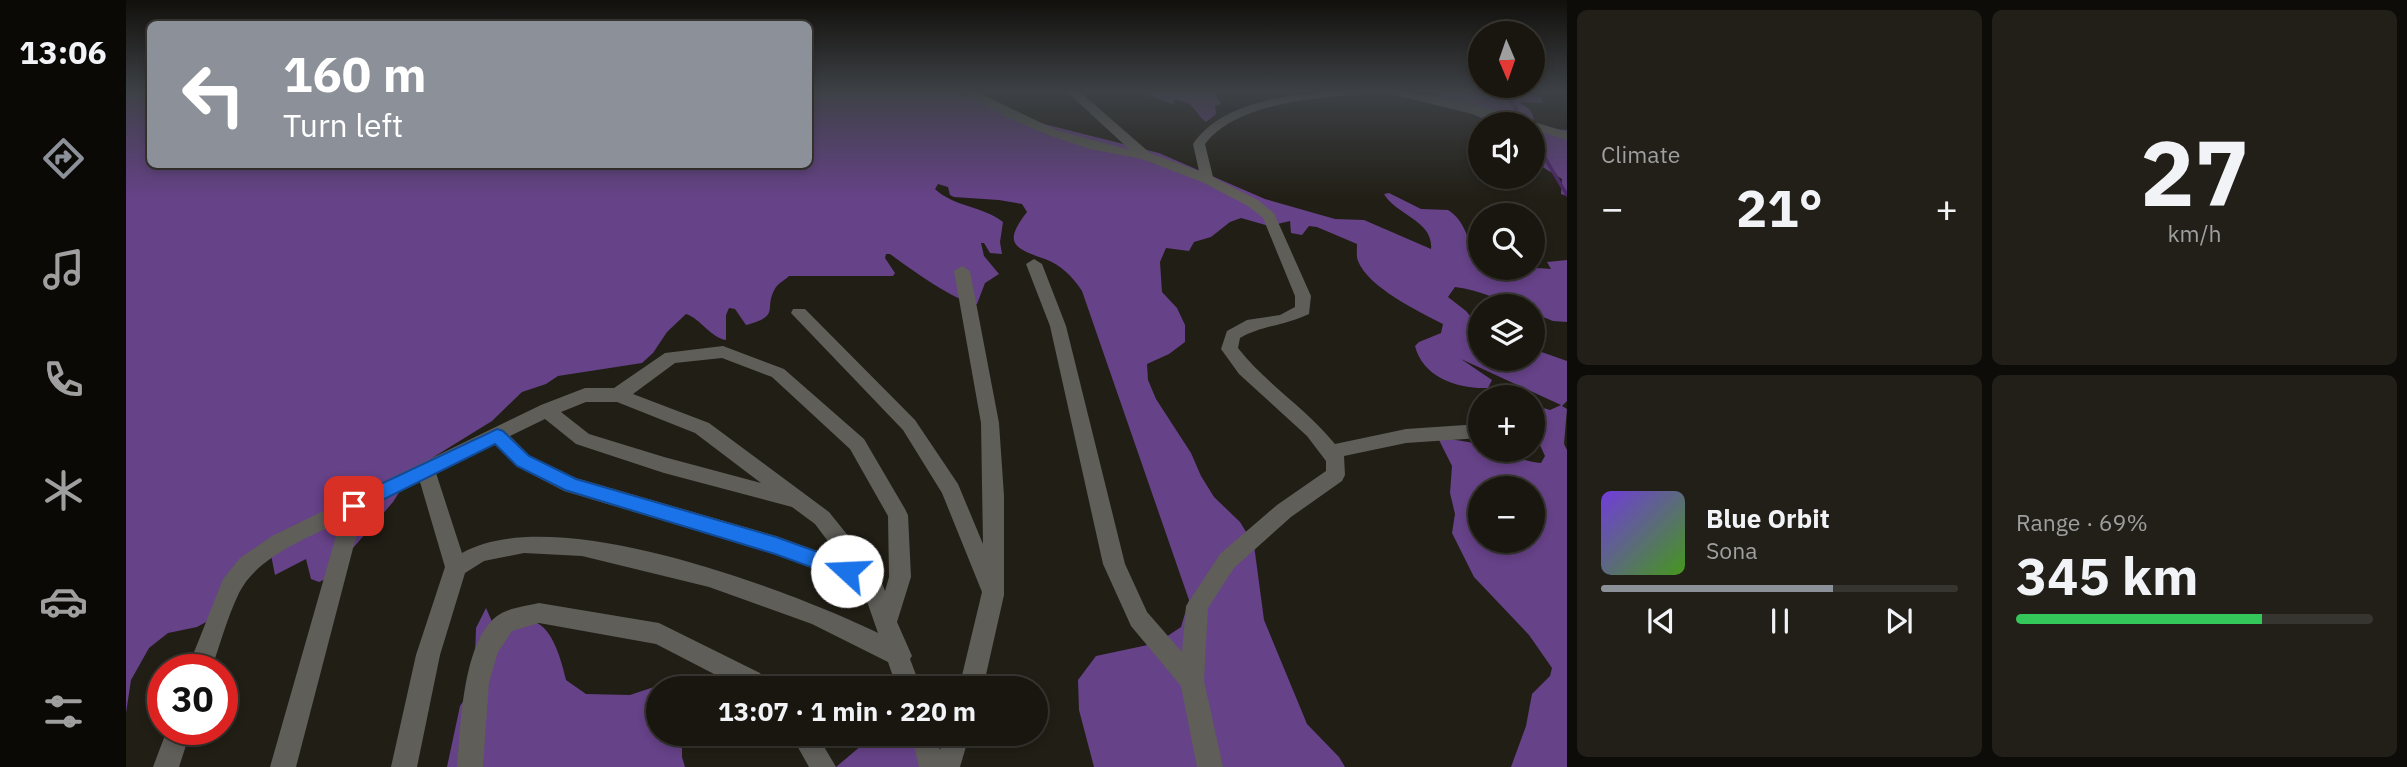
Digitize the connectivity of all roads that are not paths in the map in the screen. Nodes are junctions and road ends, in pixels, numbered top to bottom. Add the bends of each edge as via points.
1 (1034, 127) edge
2 (1112, 127) edge
3 (1217, 127) edge
4 (1545, 130) edge
5 (1567, 136) edge
6 (1145, 156) junction
7 (1207, 179) junction
8 (1034, 264) dead end
9 (962, 271) dead end
10 (799, 313) dead end
11 (618, 395) junction
12 (547, 410) junction
13 (1468, 432) edge
14 (497, 435) junction
15 (1329, 452) junction
16 (426, 471) junction
17 (799, 501) junction
18 (354, 506) junction
19 (456, 567) junction
20 (870, 580) junction
21 (993, 595) junction
22 (886, 621) junction
23 (205, 654) edge
24 (900, 656) junction
25 (742, 676) edge
26 (906, 676) edge
27 (974, 676) edge
28 (1192, 681) junction
29 (174, 745) edge
30 (810, 746) edge
31 (926, 746) edge
32 (954, 746) edge
33 (166, 767) edge
34 (283, 767) edge
35 (404, 767) edge
36 (470, 767) edge
37 (823, 767) edge
38 (932, 767) edge
39 (947, 767) edge
40 (1210, 767) edge

1 - 6 street via 1064,139
2 - 6 street
3 - 7 street via 1199,144
4 - 5 street
6 - 7 street
7 - 15 street via 1269,216 1303,296 1303,310 1283,320 1253,324 1233,335 1229,349 1245,370 1314,431
8 - 28 street via 1058,326 1114,564 1139,620
9 - 21 street via 990,423
10 - 21 street via 909,425 951,490
11 - 12 street via 585,396
11 - 17 street via 702,428
11 - 22 street via 671,357 723,352 778,373 857,444 898,515 900,577
12 - 14 street
12 - 17 street via 583,439
13 - 15 street via 1406,436
14 - 16 street
14 - 20 street via 523,461 571,485 776,545
15 - 28 street via 1336,460 1335,475 1284,511 1227,561 1197,606
16 - 18 street
16 - 19 street
17 - 20 street via 822,517
18 - 23 street via 279,542 248,565 232,586
18 - 34 street
19 - 24 street via 480,553 524,544 582,547 709,578 819,616
19 - 35 street via 428,655
20 - 22 street
21 - 27 street
22 - 24 street
24 - 26 street
25 - 36 street via 659,634 539,613 505,623 488,647 477,682
28 - 40 street
29 - 33 street
30 - 37 street
31 - 38 street
32 - 39 street

